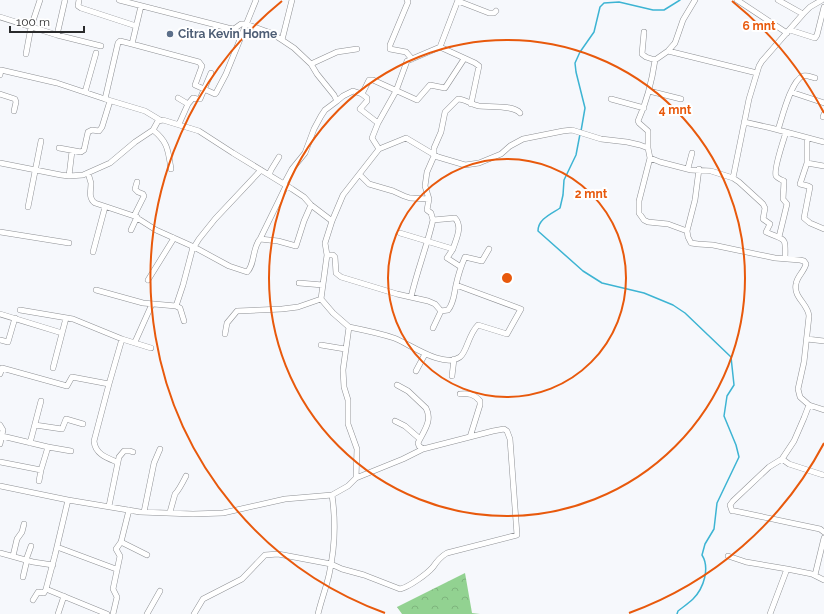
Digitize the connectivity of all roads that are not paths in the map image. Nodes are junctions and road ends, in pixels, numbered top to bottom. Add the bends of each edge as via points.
1 (40, 0) edge
2 (65, 0) edge
3 (79, 0) edge
4 (120, 0) edge
5 (256, 0) edge
6 (292, 0) edge
7 (407, 0) edge
8 (695, 0) edge
9 (737, 0) edge
10 (778, 0) edge
11 (822, 0) edge
12 (458, 1) edge
13 (141, 6) junction
14 (824, 7) edge
15 (496, 11) dead end
16 (803, 14) junction
17 (0, 17) edge
18 (246, 24) junction
19 (136, 26) junction
20 (31, 27) junction
21 (644, 32) dead end
22 (788, 32) junction
23 (57, 35) junction
24 (282, 40) junction
25 (132, 44) junction
26 (101, 46) dead end
27 (440, 47) junction
28 (357, 49) dead end
29 (668, 51) junction
30 (96, 53) dead end
31 (26, 54) dead end
32 (412, 59) junction
33 (464, 59) junction
34 (656, 60) junction
35 (311, 64) junction
36 (211, 73) dead end
37 (757, 73) junction
38 (0, 75) edge
39 (815, 78) dead end
40 (204, 89) junction
41 (396, 91) junction
42 (649, 91) junction
43 (85, 92) junction
44 (791, 92) junction
45 (0, 94) edge
46 (362, 94) junction
47 (178, 98) dead end
48 (611, 99) dead end
49 (681, 99) dead end
50 (108, 100) junction
51 (336, 101) junction
52 (824, 102) edge
53 (188, 104) junction
54 (471, 104) junction
55 (644, 108) junction
56 (14, 111) dead end
57 (520, 113) dead end
58 (160, 120) junction
59 (744, 122) junction
60 (378, 123) junction
61 (179, 124) junction
62 (153, 130) junction
63 (778, 130) junction
64 (786, 132) junction
65 (41, 141) dead end
66 (808, 141) dead end
67 (824, 142) edge
68 (59, 148) dead end
69 (648, 148) junction
70 (379, 149) junction
71 (72, 151) junction
72 (692, 153) dead end
73 (434, 156) junction
74 (279, 157) dead end
75 (650, 158) junction
76 (0, 163) edge
77 (807, 163) junction
78 (824, 166) edge
79 (688, 168) junction
80 (171, 169) dead end
81 (698, 169) junction
82 (34, 170) junction
83 (261, 170) junction
84 (88, 173) junction
85 (269, 175) junction
86 (360, 175) junction
87 (69, 176) junction
88 (732, 178) junction
89 (137, 182) dead end
90 (285, 185) junction
91 (429, 199) junction
92 (311, 205) junction
93 (28, 207) dead end
94 (105, 207) junction
95 (136, 217) junction
96 (433, 220) junction
97 (332, 221) junction
98 (824, 229) edge
99 (131, 230) dead end
100 (687, 231) junction
101 (0, 232) edge
102 (400, 233) dead end
103 (779, 237) junction
104 (174, 238) junction
105 (260, 239) junction
106 (428, 241) junction
107 (69, 243) dead end
108 (194, 247) junction
109 (452, 249) junction
110 (489, 249) dead end
111 (93, 252) dead end
112 (327, 255) junction
113 (785, 258) junction
114 (461, 267) junction
115 (148, 280) dead end
116 (299, 283) dead end
117 (456, 284) junction
118 (323, 285) junction
119 (96, 290) dead end
120 (411, 297) junction
121 (321, 299) junction
122 (152, 304) junction
123 (176, 306) junction
124 (20, 310) dead end
125 (441, 311) junction
126 (0, 314) edge
127 (14, 318) junction
128 (66, 318) junction
129 (184, 321) dead end
130 (348, 327) junction
131 (433, 328) dead end
132 (62, 333) junction
133 (225, 334) dead end
134 (807, 338) junction
135 (122, 339) junction
136 (0, 340) edge
137 (824, 341) edge
138 (135, 342) junction
139 (321, 345) dead end
140 (151, 348) dead end
141 (345, 349) junction
142 (425, 354) junction
143 (454, 360) junction
144 (1, 368) edge
145 (53, 368) dead end
146 (416, 371) dead end
147 (0, 374) edge
148 (452, 376) dead end
149 (109, 384) junction
150 (397, 386) dead end
151 (460, 394) dead end
152 (41, 401) dead end
153 (809, 405) junction
154 (824, 410) edge
155 (396, 421) dead end
156 (83, 424) dead end
157 (0, 425) edge
158 (35, 425) junction
159 (2, 436) junction
160 (470, 437) junction
161 (420, 439) junction
162 (30, 443) junction
163 (0, 444) edge
164 (48, 447) junction
165 (160, 449) dead end
166 (423, 449) junction
167 (71, 451) dead end
168 (133, 452) dead end
169 (782, 459) junction
170 (0, 462) edge
171 (117, 462) junction
172 (41, 470) junction
173 (823, 475) dead end
174 (186, 476) dead end
175 (356, 478) junction
176 (39, 481) dead end
177 (0, 486) edge
178 (332, 495) junction
179 (68, 500) junction
180 (109, 506) junction
181 (129, 510) junction
182 (144, 512) junction
183 (170, 512) junction
184 (24, 524) dead end
185 (824, 532) edge
186 (824, 538) edge
187 (121, 542) junction
188 (823, 545) edge
189 (31, 546) dead end
190 (57, 547) junction
191 (0, 553) edge
192 (147, 555) dead end
193 (13, 556) junction
194 (728, 556) dead end
195 (26, 560) junction
196 (331, 564) junction
197 (53, 565) junction
198 (116, 568) junction
199 (787, 568) junction
200 (815, 576) junction
201 (23, 577) dead end
202 (824, 580) edge
203 (46, 589) junction
204 (160, 591) dead end
205 (64, 596) junction
206 (32, 600) dead end
207 (58, 614) edge
208 (107, 614) edge
209 (113, 614) edge
210 (147, 614) edge
211 (194, 614) edge
212 (318, 614) edge
213 (770, 614) edge

1 - 20 street
2 - 23 street
3 - 19 street via 78,6 81,8
4 - 13 street
5 - 18 street
6 - 24 street
7 - 32 street via 390,49 406,52
8 - 29 street via 683,20 675,43
9 - 22 street
10 - 16 street
11 - 16 street
12 - 15 street via 489,13
12 - 27 street
13 - 18 street via 228,28 234,29
13 - 19 street
14 - 22 street via 815,38
16 - 22 street
17 - 20 street
18 - 24 street
18 - 40 street via 216,93
19 - 25 street
20 - 23 street
20 - 31 street
21 - 34 street via 642,54
22 - 37 street via 762,61
23 - 26 street
24 - 35 street
25 - 40 street via 199,62 202,66 195,85
25 - 50 street via 120,41 118,43
27 - 32 street
27 - 33 street
28 - 35 street via 337,52
29 - 34 street
29 - 37 street
30 - 43 street
32 - 41 street via 407,61
33 - 41 street via 445,88 430,84 417,100
33 - 54 street via 479,66
34 - 42 street
35 - 51 street
36 - 40 street
37 - 59 street
38 - 43 street via 1,70 57,82
39 - 44 street via 802,76
40 - 53 street via 200,99 193,98
41 - 46 street via 370,80
41 - 60 street
42 - 49 street
42 - 55 street
43 - 50 street
44 - 52 street
44 - 63 street
45 - 56 street via 15,99
46 - 51 street via 351,92
46 - 60 street via 367,99 360,110
47 - 53 street
48 - 55 street
50 - 58 street via 145,111
50 - 71 street via 102,127 99,131 89,130 84,150
51 - 90 street via 324,110 305,153 292,169
53 - 61 street
54 - 57 street via 516,110
54 - 73 street via 458,99 445,112
55 - 69 street via 638,122 648,131
58 - 61 street
58 - 62 street
59 - 63 street
59 - 88 street
60 - 70 street via 372,138
61 - 83 street via 199,131
62 - 80 street via 163,139
62 - 84 street via 115,160
63 - 64 street
64 - 67 street
64 - 103 street via 776,174 784,182 782,199 787,204
65 - 82 street
66 - 77 street
68 - 71 street
69 - 73 street via 640,144 601,139 572,130 563,130 523,139 501,154 479,163 465,165
69 - 75 street
70 - 73 street via 406,138
70 - 86 street
71 - 87 street
72 - 79 street
73 - 91 street via 426,178
74 - 85 street
75 - 79 street
75 - 100 street via 639,201 639,213 648,222 668,224
76 - 82 street
77 - 78 street
77 - 98 street via 800,184 810,187 804,218
79 - 81 street
81 - 88 street
81 - 100 street via 695,200
82 - 87 street
82 - 93 street
83 - 85 street
83 - 108 street via 215,219
84 - 87 street
84 - 94 street via 92,201
85 - 90 street
86 - 91 street via 370,184 404,196
86 - 97 street via 343,195
88 - 103 street via 762,202 765,208 763,219 770,224 766,232
89 - 95 street via 136,189 144,196
90 - 92 street via 304,197
90 - 105 street
91 - 96 street via 427,210
92 - 97 street
92 - 105 street via 296,246
94 - 95 street
94 - 111 street
95 - 99 street
95 - 104 street
96 - 106 street
96 - 109 street via 456,219 459,228
97 - 112 street via 325,243
100 - 113 street via 691,243 713,244 733,250
101 - 107 street
102 - 106 street
103 - 113 street via 786,242
104 - 108 street
104 - 115 street
105 - 108 street via 248,272 230,266
106 - 109 street
106 - 120 street
108 - 123 street
109 - 114 street via 447,258
110 - 114 street via 482,261 465,258
112 - 118 street
112 - 120 street via 335,257 337,274
113 - 134 street via 804,261 806,264 800,274 796,291 809,310
114 - 117 street
116 - 118 street
117 - 125 street via 451,307
117 - 143 street via 521,309 507,334 476,326 462,356
118 - 121 street
119 - 122 street
120 - 125 street via 431,302
121 - 130 street
121 - 133 street via 298,307 237,312 227,323
122 - 123 street
122 - 138 street
123 - 129 street via 180,308
124 - 128 street
125 - 131 street
126 - 127 street
127 - 132 street
127 - 136 street via 8,342
128 - 132 street
128 - 135 street
130 - 141 street
130 - 142 street via 381,334
132 - 145 street
134 - 137 street
134 - 153 street via 798,389 800,397
135 - 138 street
135 - 149 street
138 - 140 street
139 - 141 street
141 - 175 street via 344,387 348,400 348,424 357,449
142 - 143 street
142 - 146 street
143 - 148 street
144 - 147 street
144 - 149 street via 67,386 72,377
149 - 171 street via 94,447 104,456
150 - 161 street via 408,391 428,411 427,426
151 - 160 street via 468,393 480,401
152 - 158 street
153 - 154 street
153 - 169 street via 794,441
155 - 161 street
156 - 158 street via 66,419 62,429
157 - 159 street via 3,430
158 - 162 street
159 - 162 street
159 - 163 street
160 - 166 street
160 - 196 street via 504,429 507,431 510,439 517,535 446,553 425,574 402,588
161 - 166 street via 418,444
162 - 164 street
164 - 167 street
164 - 172 street
165 - 182 street via 154,463
166 - 175 street
168 - 171 street via 124,451
169 - 173 street
169 - 185 street via 769,467 733,501 731,509
170 - 172 street
171 - 180 street
172 - 176 street
174 - 183 street via 175,494
175 - 178 street
177 - 179 street
178 - 183 street via 285,499 223,513
178 - 196 street via 335,526
179 - 180 street
179 - 190 street
180 - 181 street
181 - 182 street
181 - 187 street
182 - 183 street
184 - 193 street
186 - 188 street
187 - 192 street
187 - 198 street via 116,549 120,556
188 - 200 street
189 - 195 street
190 - 197 street
190 - 198 street
191 - 193 street
193 - 195 street
194 - 199 street via 746,562
195 - 197 street
195 - 201 street
196 - 211 street via 278,554 265,555 242,578 203,599
196 - 212 street
197 - 203 street
198 - 209 street via 113,589 117,597
199 - 200 street
199 - 213 street
200 - 202 street
203 - 205 street
203 - 206 street via 44,593 38,592
204 - 210 street
205 - 207 street
205 - 208 street

